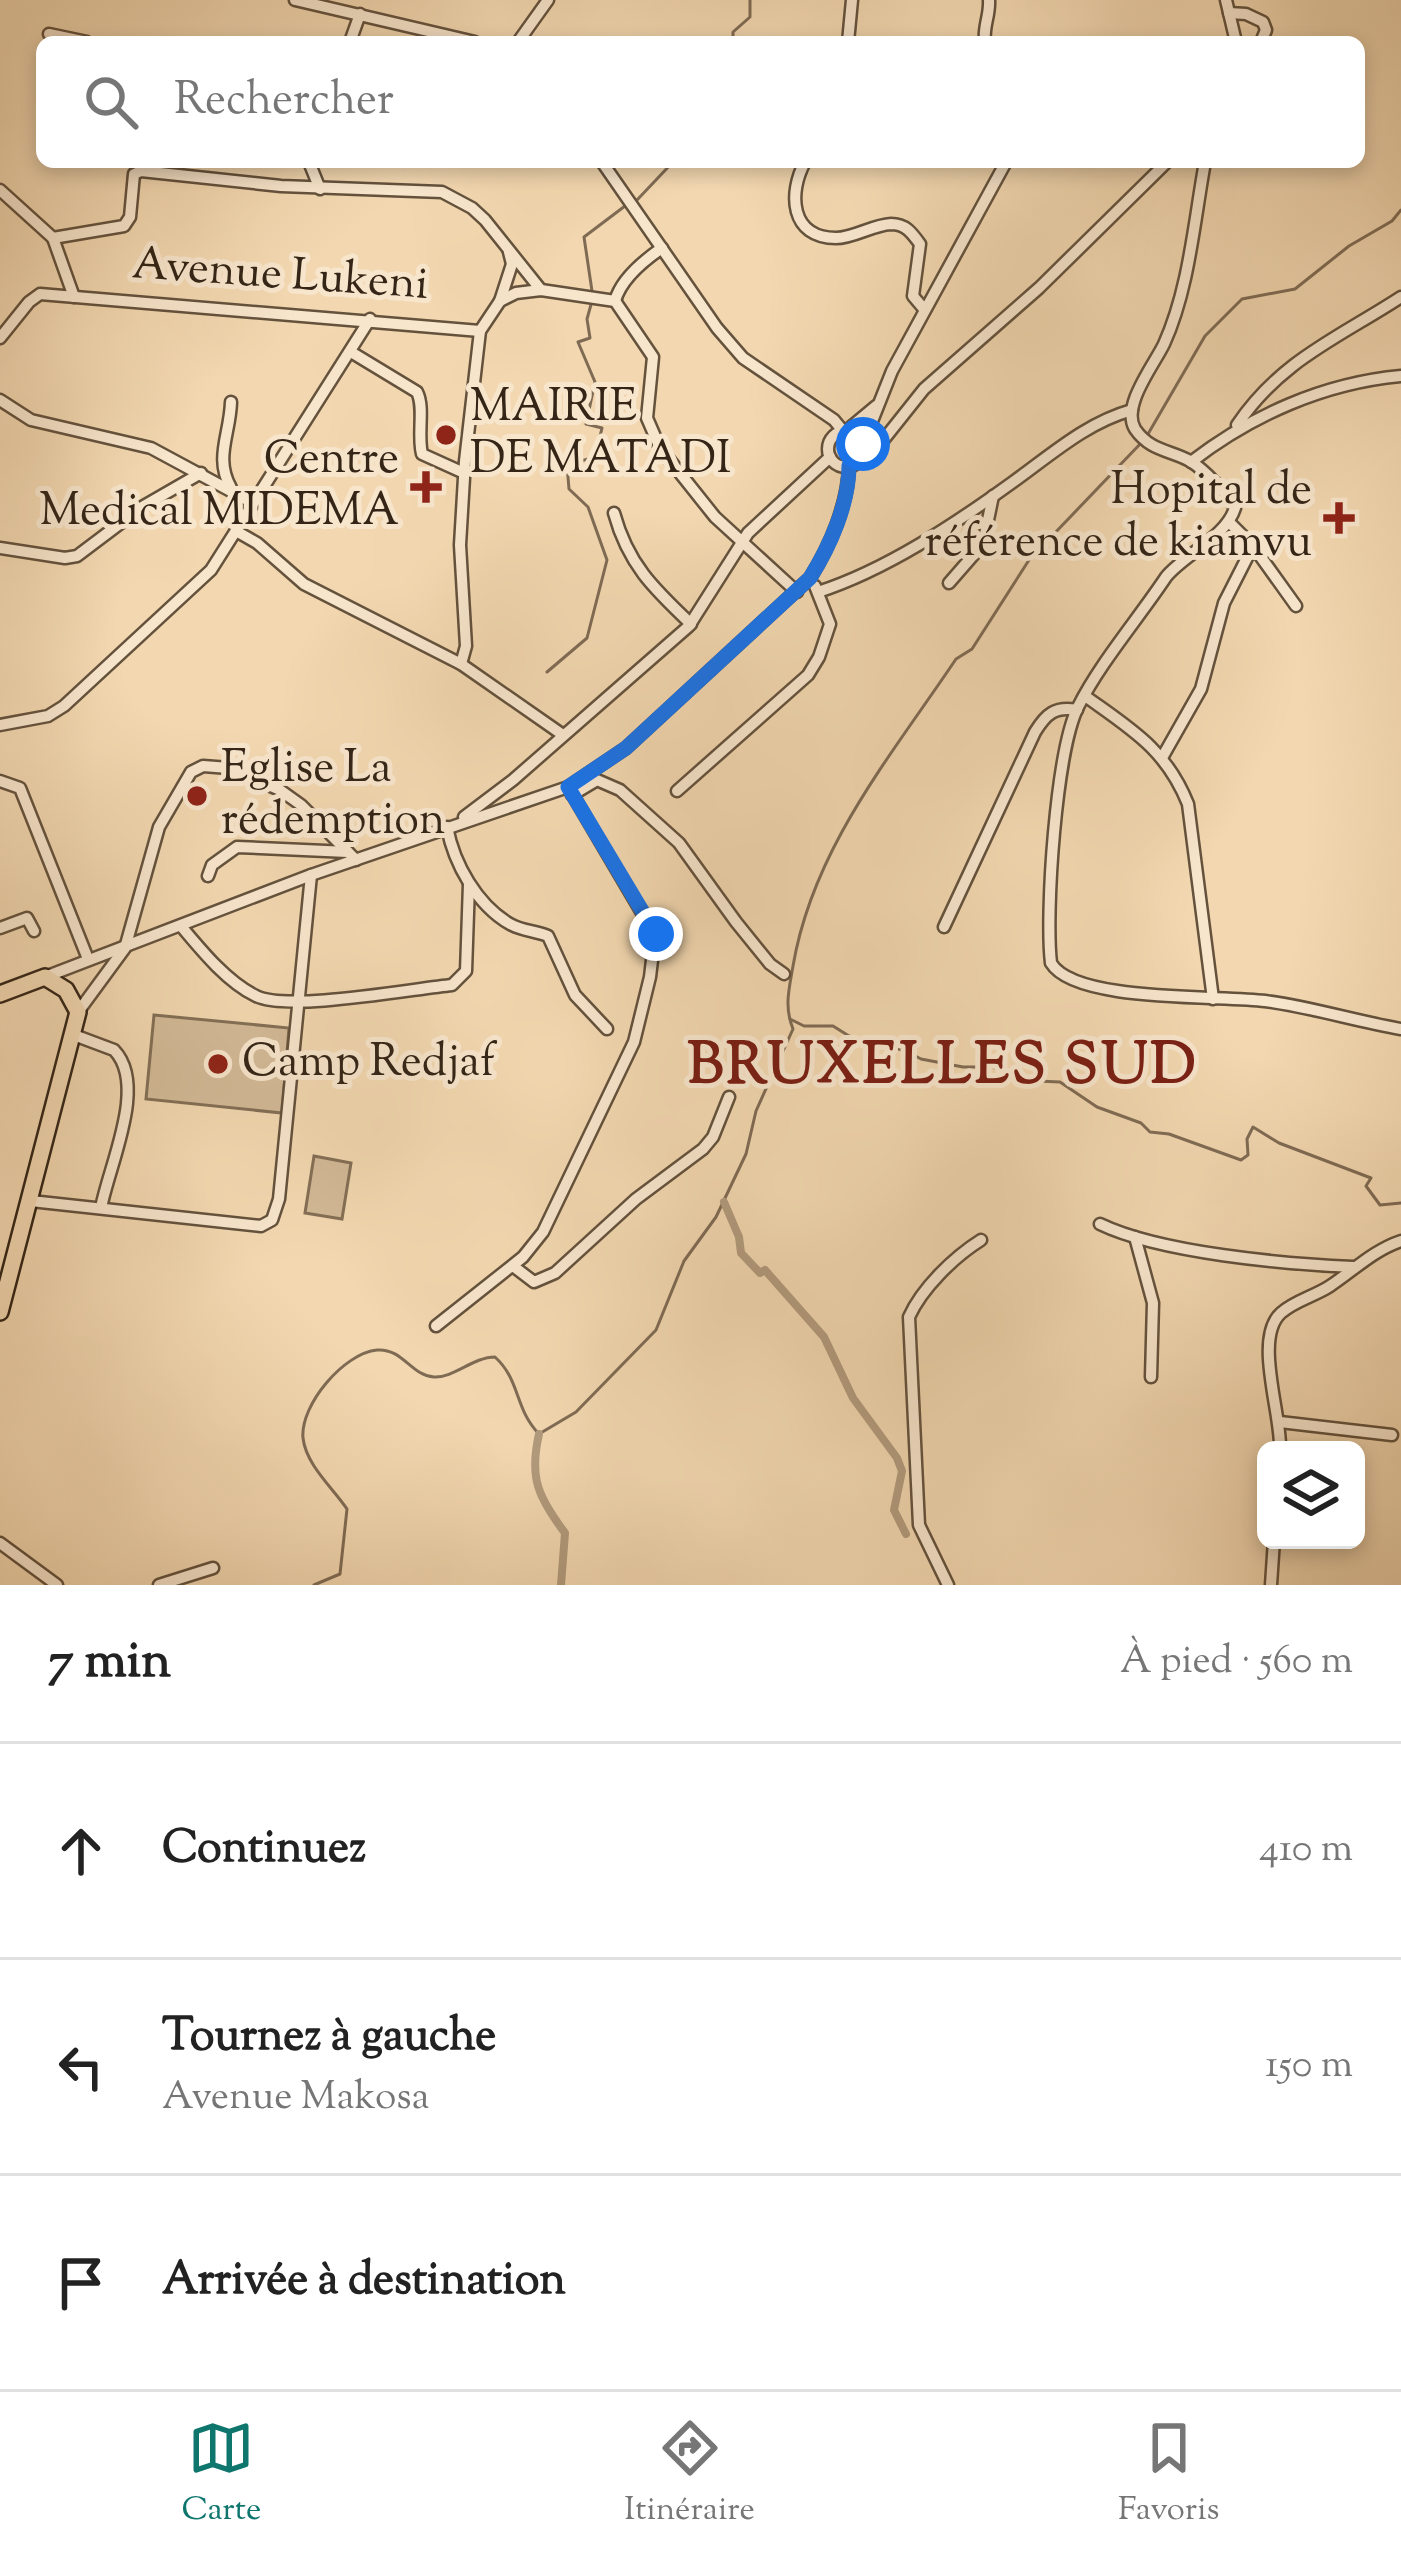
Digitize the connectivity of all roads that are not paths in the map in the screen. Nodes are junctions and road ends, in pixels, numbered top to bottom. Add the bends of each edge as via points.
1 (295, 0) edge
2 (548, 0) edge
3 (852, 0) edge
4 (988, 0) edge
5 (1227, 6) edge
6 (360, 14) junction
7 (50, 34) dead end
8 (59, 36) edge
9 (352, 36) edge
10 (450, 36) edge
11 (522, 36) edge
12 (849, 36) edge
13 (985, 36) edge
14 (1234, 36) edge
15 (1264, 36) edge
16 (311, 168) edge
17 (606, 168) edge
18 (802, 168) edge
19 (1003, 168) edge
20 (1161, 168) edge
21 (1203, 168) edge
22 (320, 189) junction
23 (0, 190) edge
24 (53, 238) junction
25 (508, 248) junction
26 (662, 248) junction
27 (541, 290) junction
28 (74, 297) junction
29 (1401, 297) edge
30 (500, 301) junction
31 (615, 301) junction
32 (924, 309) junction
33 (370, 319) junction
34 (480, 331) junction
35 (0, 338) edge
36 (351, 352) junction
37 (1401, 376) edge
38 (0, 400) edge
39 (231, 402) dead end
40 (879, 404) junction
41 (814, 408) junction
42 (1132, 410) junction
43 (1235, 428) junction
44 (844, 431) junction
45 (830, 440) junction
46 (863, 450) junction
47 (830, 457) junction
48 (1191, 462) junction
49 (849, 466) junction
50 (201, 473) junction
51 (464, 473) junction
52 (232, 490) junction
53 (994, 496) junction
54 (253, 503) junction
55 (614, 513) dead end
56 (1229, 522) junction
57 (236, 531) junction
58 (742, 540) junction
59 (1253, 546) junction
60 (0, 548) edge
61 (810, 578) junction
62 (949, 583) dead end
63 (796, 592) junction
64 (818, 592) junction
65 (1296, 605) dead end
66 (691, 624) junction
67 (461, 664) junction
68 (1085, 696) junction
69 (1077, 710) junction
70 (0, 727) edge
71 (563, 735) junction
72 (1163, 756) junction
73 (513, 780) junction
74 (0, 781) edge
75 (570, 791) junction
76 (677, 791) dead end
77 (528, 800) junction
78 (452, 825) junction
79 (352, 856) junction
80 (311, 875) junction
81 (208, 876) dead end
82 (469, 884) junction
83 (181, 926) junction
84 (944, 927) dead end
85 (0, 928) edge
86 (34, 931) dead end
87 (125, 948) junction
88 (88, 959) junction
89 (784, 974) dead end
90 (45, 977) junction
91 (0, 994) edge
92 (1213, 999) junction
93 (296, 1002) junction
94 (78, 1012) junction
95 (607, 1029) dead end
96 (1401, 1029) edge
97 (74, 1035) junction
98 (729, 1097) dead end
99 (32, 1201) junction
100 (101, 1208) junction
101 (1100, 1224) dead end
102 (1135, 1237) junction
103 (981, 1240) dead end
104 (1401, 1240) edge
105 (513, 1266) junction
106 (1356, 1268) junction
107 (0, 1312) edge
108 (436, 1326) dead end
109 (1151, 1377) dead end
110 (1280, 1422) junction
111 (1392, 1435) dead end
112 (1280, 1441) edge
113 (0, 1543) edge
114 (1273, 1549) edge
115 (213, 1568) dead end
116 (57, 1585) edge
117 (159, 1585) edge
118 (948, 1585) edge
119 (1271, 1585) edge

1 - 6 street
2 - 11 street
3 - 12 street
4 - 13 street
5 - 14 street
5 - 15 street via 1263,22
6 - 9 street
6 - 10 street
7 - 8 street
16 - 22 street
17 - 26 street
18 - 32 street via 793,205 811,231 837,238 893,224 909,229 920,244 913,296
19 - 32 street
20 - 46 street via 924,389 885,438
21 - 42 street via 1180,294
22 - 24 street via 141,171 124,226
22 - 25 street via 442,192 472,208
23 - 24 street
24 - 28 street
25 - 27 street
25 - 30 street via 512,264
26 - 31 street via 618,288
26 - 41 street via 743,358
27 - 30 street
27 - 31 street
28 - 33 street, Avenue Lukeni
28 - 35 street, Avenue Lukeni via 40,294
29 - 43 street via 1290,364
30 - 34 street
31 - 58 street via 653,357 647,418 659,448
32 - 40 street
33 - 34 street, Avenue Lukeni
33 - 36 street
34 - 51 street
36 - 51 street via 420,395 422,454
36 - 54 street
37 - 43 street via 1331,388
38 - 50 street via 31,420 130,440
39 - 52 street via 220,461
40 - 44 street
40 - 46 street
41 - 44 street
41 - 45 street
42 - 48 street via 1133,427 1155,449
42 - 53 street via 1096,421
43 - 48 street
44 - 45 street
44 - 46 street via 857,435
45 - 47 street
46 - 49 street
47 - 49 street
47 - 58 street
48 - 56 street via 1232,502
49 - 61 street via 845,496
50 - 52 street
50 - 60 street via 77,556
51 - 67 street
52 - 54 street
53 - 62 street via 983,544
53 - 64 street via 870,574
54 - 57 street
55 - 66 street via 634,566
56 - 59 street
56 - 68 street via 1179,561
57 - 67 street via 304,584
57 - 70 street via 201,581 64,706
58 - 63 street
58 - 66 street
59 - 65 street
59 - 72 street via 1224,603 1201,689
61 - 63 street
61 - 64 street
63 - 75 street
64 - 76 street via 830,624 808,676
66 - 71 street
67 - 71 street
68 - 69 street
68 - 72 street
69 - 84 street via 1061,707 1035,732
69 - 92 street via 1060,782 1053,969 1154,997
71 - 73 street
72 - 92 street via 1188,804
73 - 77 street
73 - 78 street
74 - 88 street via 20,788
75 - 77 street
75 - 89 street via 597,780 620,790 691,856
75 - 105 street via 650,920 656,950 634,1042 598,1123 542,1232
77 - 78 street
78 - 79 street
78 - 82 street via 456,862
79 - 80 street
79 - 81 street via 237,847
79 - 87 street via 280,790 203,766 191,772 159,827
80 - 83 street
80 - 93 street
82 - 93 street via 460,980
82 - 95 street via 512,926 548,936 575,995
83 - 87 street
83 - 93 street via 256,996
85 - 86 street via 27,918
87 - 88 street
87 - 94 street
88 - 90 street
90 - 91 highway
90 - 94 highway via 66,990
92 - 96 street via 1288,1004
93 - 100 street via 272,1220 261,1226
94 - 97 highway
97 - 99 highway
97 - 100 street via 114,1049 127,1072 127,1108
98 - 105 street via 703,1149 555,1273 534,1282
99 - 100 street
99 - 107 highway
101 - 102 street
102 - 106 street
102 - 109 street via 1153,1303
103 - 118 street via 909,1318 919,1526
104 - 106 street
105 - 108 street
106 - 110 street via 1275,1320 1269,1343
110 - 111 street
110 - 112 street
113 - 116 street
114 - 119 street
115 - 117 street

